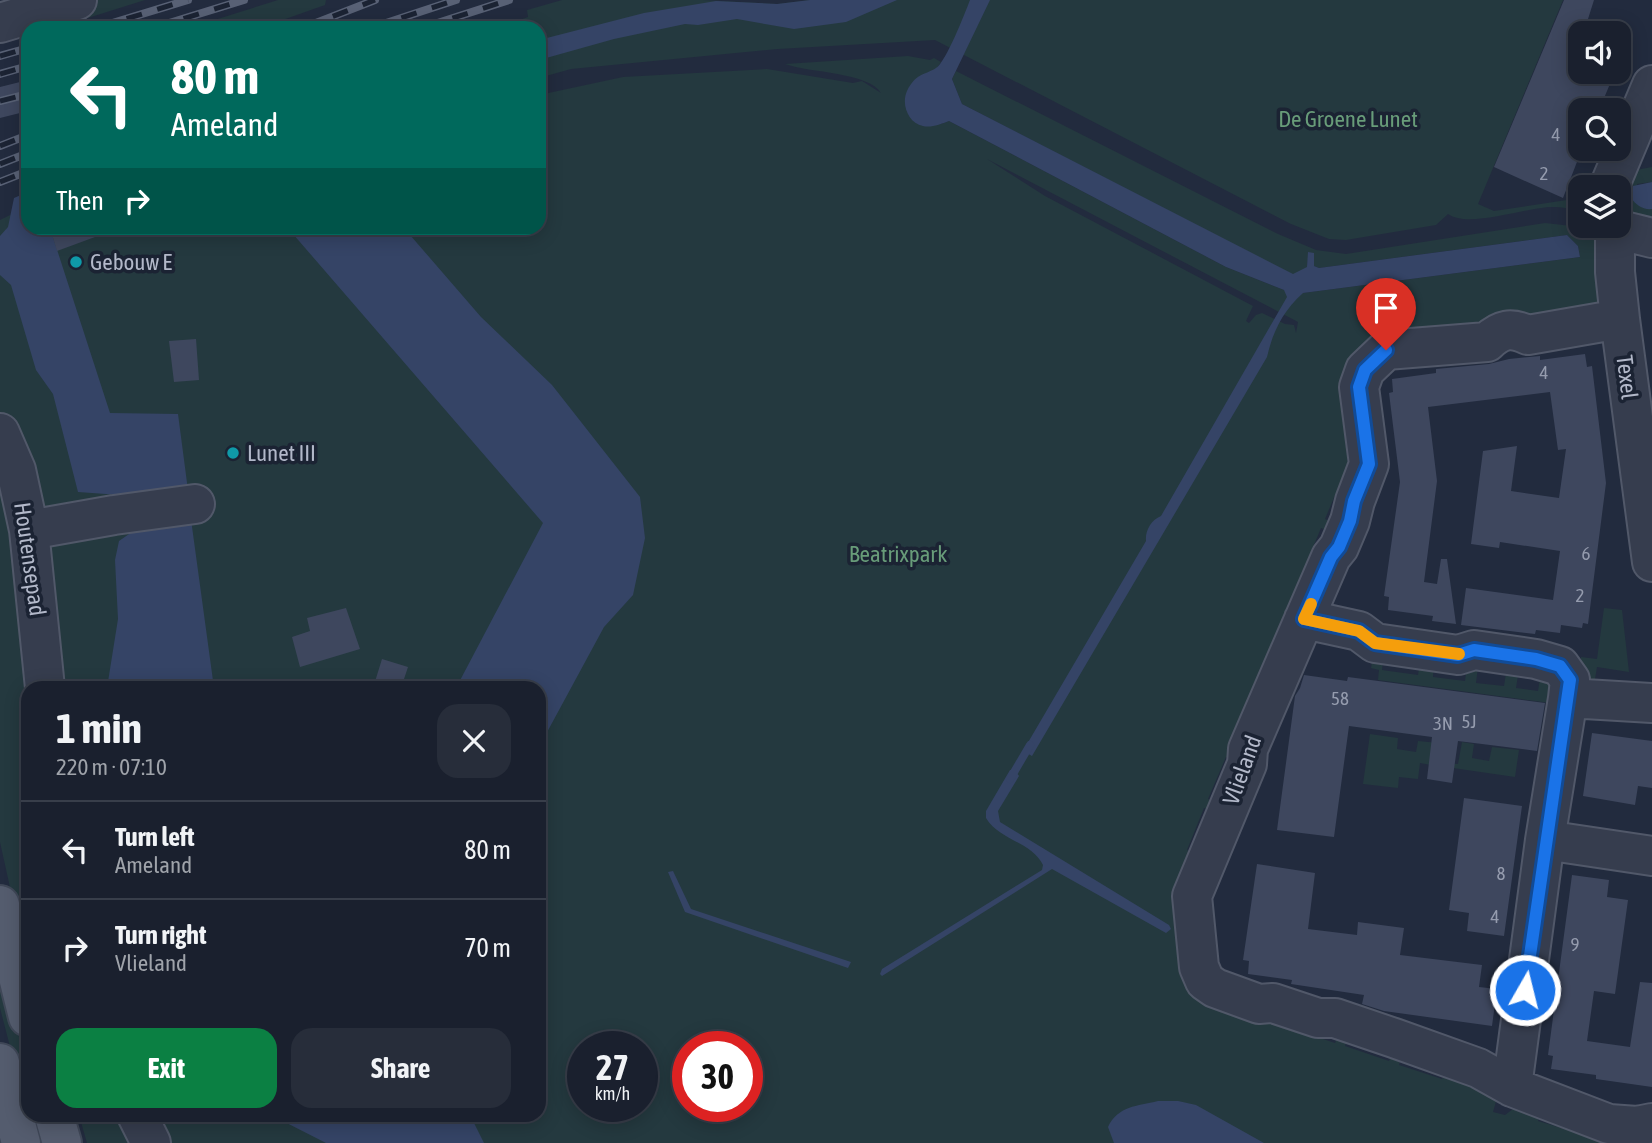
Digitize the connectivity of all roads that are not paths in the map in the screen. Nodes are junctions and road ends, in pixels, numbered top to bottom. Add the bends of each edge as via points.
1 (77, 0) edge
2 (0, 23) edge
3 (1652, 85) edge
4 (1614, 175) edge
5 (1631, 232) edge
6 (1615, 238) edge
7 (1652, 238) edge
8 (1619, 318) junction
9 (0, 433) edge
10 (195, 504) dead end
11 (29, 530) junction
12 (1652, 562) edge
13 (1304, 619) junction
14 (45, 681) edge
15 (1568, 698) junction
16 (1652, 703) edge
17 (1545, 840) junction
18 (1652, 856) edge
19 (0, 905) edge
20 (21, 989) edge
21 (0, 1063) edge
22 (1512, 1087) junction
23 (56, 1122) edge
24 (140, 1122) edge
25 (1652, 1123) edge
26 (20, 1143) edge
27 (62, 1143) edge
28 (151, 1143) edge

1 - 2 street
3 - 4 street
5 - 7 street, Texel
6 - 8 street, Texel
8 - 12 street, Texel
8 - 13 street, Vlieland via 1528,335 1506,330 1487,342 1386,350 1365,370 1359,387 1369,464 1347,528
9 - 11 street, Houtensepad via 16,470
10 - 11 street
11 - 14 street, Houtensepad
13 - 15 street via 1359,631 1375,643 1458,655 1474,650 1560,666 1570,680
13 - 22 street, Vlieland via 1192,896 1199,967 1205,981 1259,1004 1273,1003 1318,1018 1335,1018 1394,1038 1478,1068
15 - 16 street
15 - 17 street
17 - 18 street
17 - 22 street
19 - 20 main road
21 - 26 main road
22 - 25 street, Vlieland via 1609,1124
23 - 27 main road
24 - 28 street

